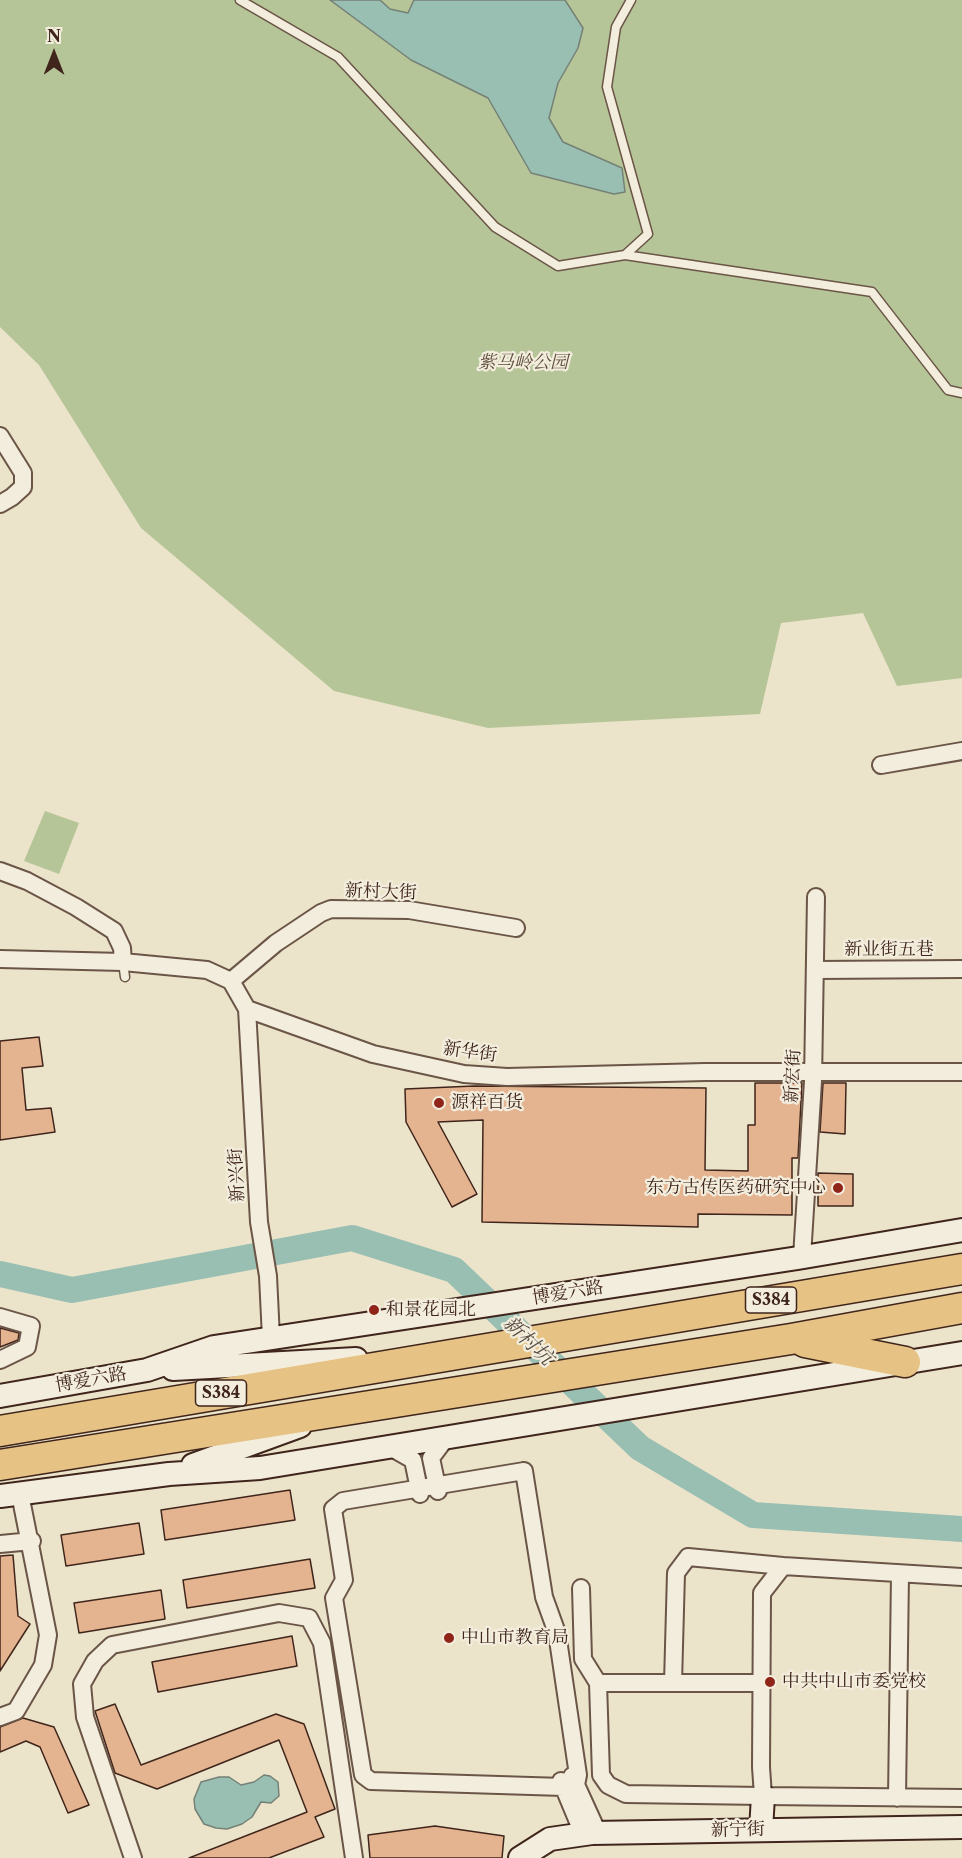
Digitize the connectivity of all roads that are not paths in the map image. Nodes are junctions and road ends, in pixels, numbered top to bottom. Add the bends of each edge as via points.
1 (240, 0) edge
2 (631, 0) edge
3 (625, 255) junction
4 (962, 393) edge
5 (0, 436) edge
6 (0, 504) edge
7 (962, 751) edge
8 (881, 765) dead end
9 (0, 871) edge
10 (816, 897) dead end
11 (516, 928) dead end
12 (0, 959) edge
13 (962, 969) edge
14 (124, 970) junction
15 (816, 970) junction
16 (231, 981) junction
17 (248, 1009) junction
18 (813, 1072) junction
19 (962, 1072) edge
20 (962, 1230) edge
21 (802, 1257) junction
22 (962, 1269) edge
23 (962, 1308) edge
24 (0, 1317) edge
25 (271, 1338) junction
26 (791, 1339) junction
27 (962, 1353) edge
28 (441, 1355) junction
29 (0, 1360) edge
30 (905, 1362) junction
31 (147, 1370) junction
32 (0, 1396) edge
33 (353, 1407) junction
34 (0, 1431) edge
35 (446, 1438) junction
36 (390, 1447) junction
37 (0, 1465) edge
38 (169, 1474) junction
39 (437, 1488) junction
40 (419, 1491) junction
41 (10, 1495) edge
42 (32, 1541) junction
43 (0, 1544) edge
44 (783, 1566) junction
45 (900, 1574) junction
46 (962, 1577) edge
47 (581, 1588) dead end
48 (598, 1683) junction
49 (673, 1683) junction
50 (762, 1683) junction
51 (0, 1717) edge
52 (568, 1782) junction
53 (763, 1796) junction
54 (897, 1798) junction
55 (962, 1798) edge
56 (962, 1827) edge
57 (761, 1830) junction
58 (591, 1833) junction
59 (962, 1839) edge
60 (130, 1857) edge
61 (354, 1858) edge
62 (520, 1858) edge
63 (539, 1858) edge

1 - 3 lane via 338,57 495,227 558,266
2 - 3 lane via 616,27 607,87 648,234
3 - 4 lane via 872,292 948,390
5 - 6 street via 23,473 23,487
7 - 8 street
9 - 14 street via 66,902 114,931 122,948
10 - 15 street, 新宏街
11 - 16 street, 新村大街 via 409,910 331,909 276,943
12 - 14 street
13 - 15 street, 新业街五巷
14 - 16 street via 207,970
15 - 18 street, 新宏街
16 - 17 street
17 - 18 street, 新华街 via 373,1054 464,1074 507,1077
17 - 25 street, 新兴街
18 - 19 street, 新华街
18 - 21 street, 新宏街
20 - 21 street, 博爱六路
21 - 25 street, 博爱六路
22 - 28 highway, 博爱六路 / S384
23 - 26 highway, S384
24 - 29 street via 31,1326 27,1347
25 - 31 street, 博爱六路 via 214,1347
26 - 30 highway
26 - 33 highway, S384
27 - 30 street
28 - 31 street
28 - 34 highway, 博爱六路 / S384
30 - 35 street
31 - 32 street, 博爱六路
33 - 37 highway, S384
33 - 38 street
35 - 36 street
35 - 39 street via 431,1458
36 - 38 street via 261,1468
36 - 40 street via 413,1460
38 - 41 street
39 - 40 street
39 - 52 street via 524,1471 544,1597 557,1633 578,1775
40 - 52 street via 343,1501 333,1509 344,1581 334,1598 363,1774 372,1781
41 - 42 street
42 - 43 street
42 - 51 street via 48,1635 43,1665 16,1711
44 - 45 street
44 - 49 street via 688,1557 676,1573
44 - 50 street via 762,1593
45 - 46 street
45 - 54 street
47 - 48 street via 583,1659
48 - 49 street
48 - 53 street via 601,1776 608,1785 626,1794
49 - 50 street
50 - 53 street
52 - 58 street
53 - 54 street
53 - 57 street
54 - 55 street
56 - 57 street, 新宁街
57 - 58 street, 新宁街
58 - 62 street, 新宁街 via 550,1839
59 - 63 street via 597,1843 554,1850
60 - 61 street via 85,1717 82,1684 94,1661 112,1645 279,1612 309,1618 322,1643

